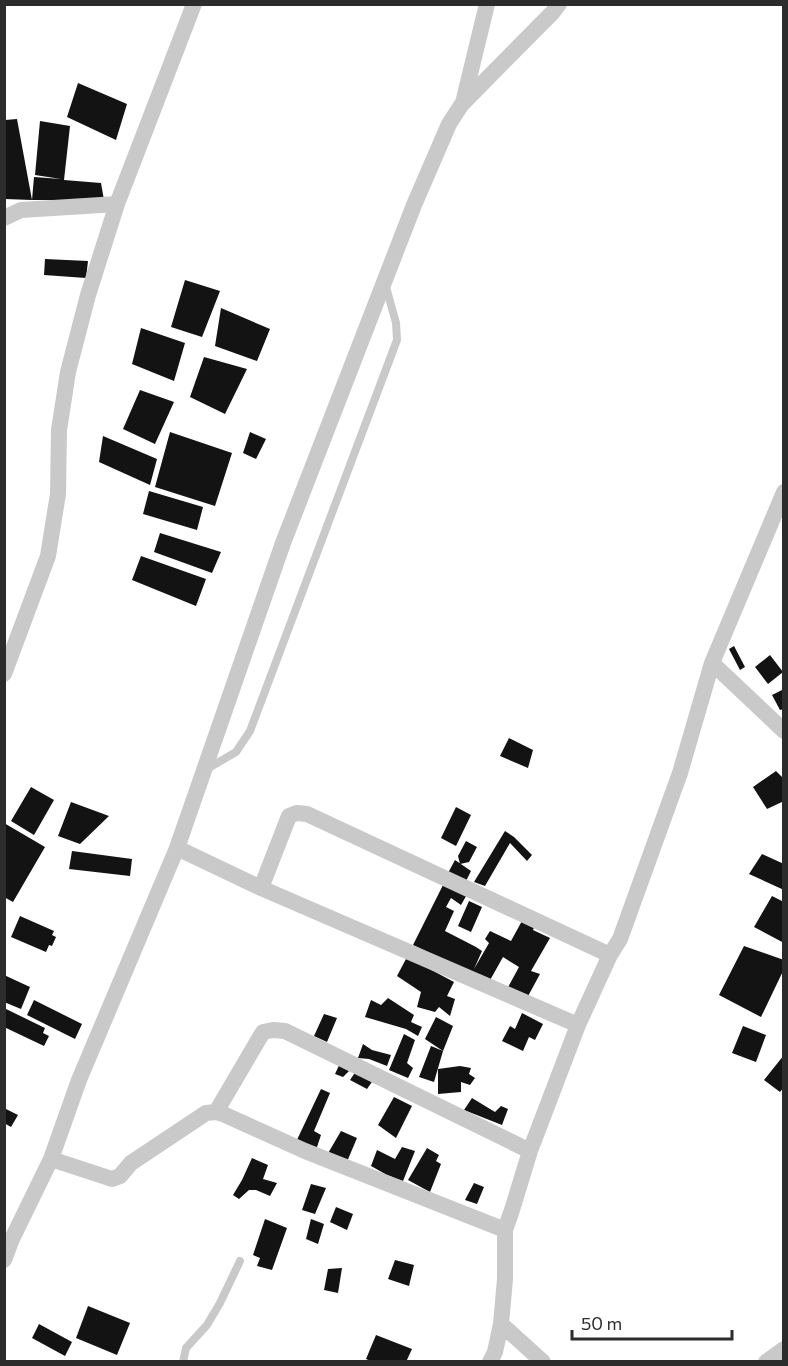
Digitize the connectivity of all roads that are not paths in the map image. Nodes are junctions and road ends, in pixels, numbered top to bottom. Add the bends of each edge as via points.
1 (194, 4) edge
2 (487, 4) edge
3 (559, 4) edge
4 (462, 104) junction
5 (117, 204) junction
6 (4, 218) edge
7 (384, 282) junction
8 (783, 492) edge
9 (712, 663) junction
10 (4, 674) edge
11 (783, 731) edge
12 (205, 770) junction
13 (177, 848) junction
14 (261, 888) junction
15 (610, 955) junction
16 (578, 1025) junction
17 (216, 1112) junction
18 (530, 1151) junction
19 (51, 1159) junction
20 (505, 1230) junction
21 (8, 1237) edge
22 (4, 1260) edge
23 (240, 1261) dead end
24 (501, 1324) junction
25 (783, 1348) edge
26 (183, 1362) edge
27 (489, 1362) edge
28 (543, 1362) edge
29 (766, 1362) edge

1 - 5 street
2 - 4 street
3 - 4 street
4 - 7 street via 449,124
5 - 6 street via 21,210
5 - 10 street via 68,372 59,430 58,494 48,556
7 - 12 street via 283,543
7 - 12 lane via 397,340 250,731 236,752
8 - 9 street
9 - 11 street
9 - 15 street via 680,774 620,939
12 - 13 street
13 - 14 street
13 - 19 street via 79,1080
14 - 15 street via 289,816 308,814
14 - 16 street
15 - 16 street
16 - 18 street
17 - 18 street via 264,1032 285,1031
17 - 19 street via 206,1113 112,1179
17 - 20 street
18 - 20 street
19 - 21 street
20 - 24 street
21 - 22 street
23 - 26 lane via 207,1325 186,1348
24 - 27 street
24 - 28 street
25 - 29 street

